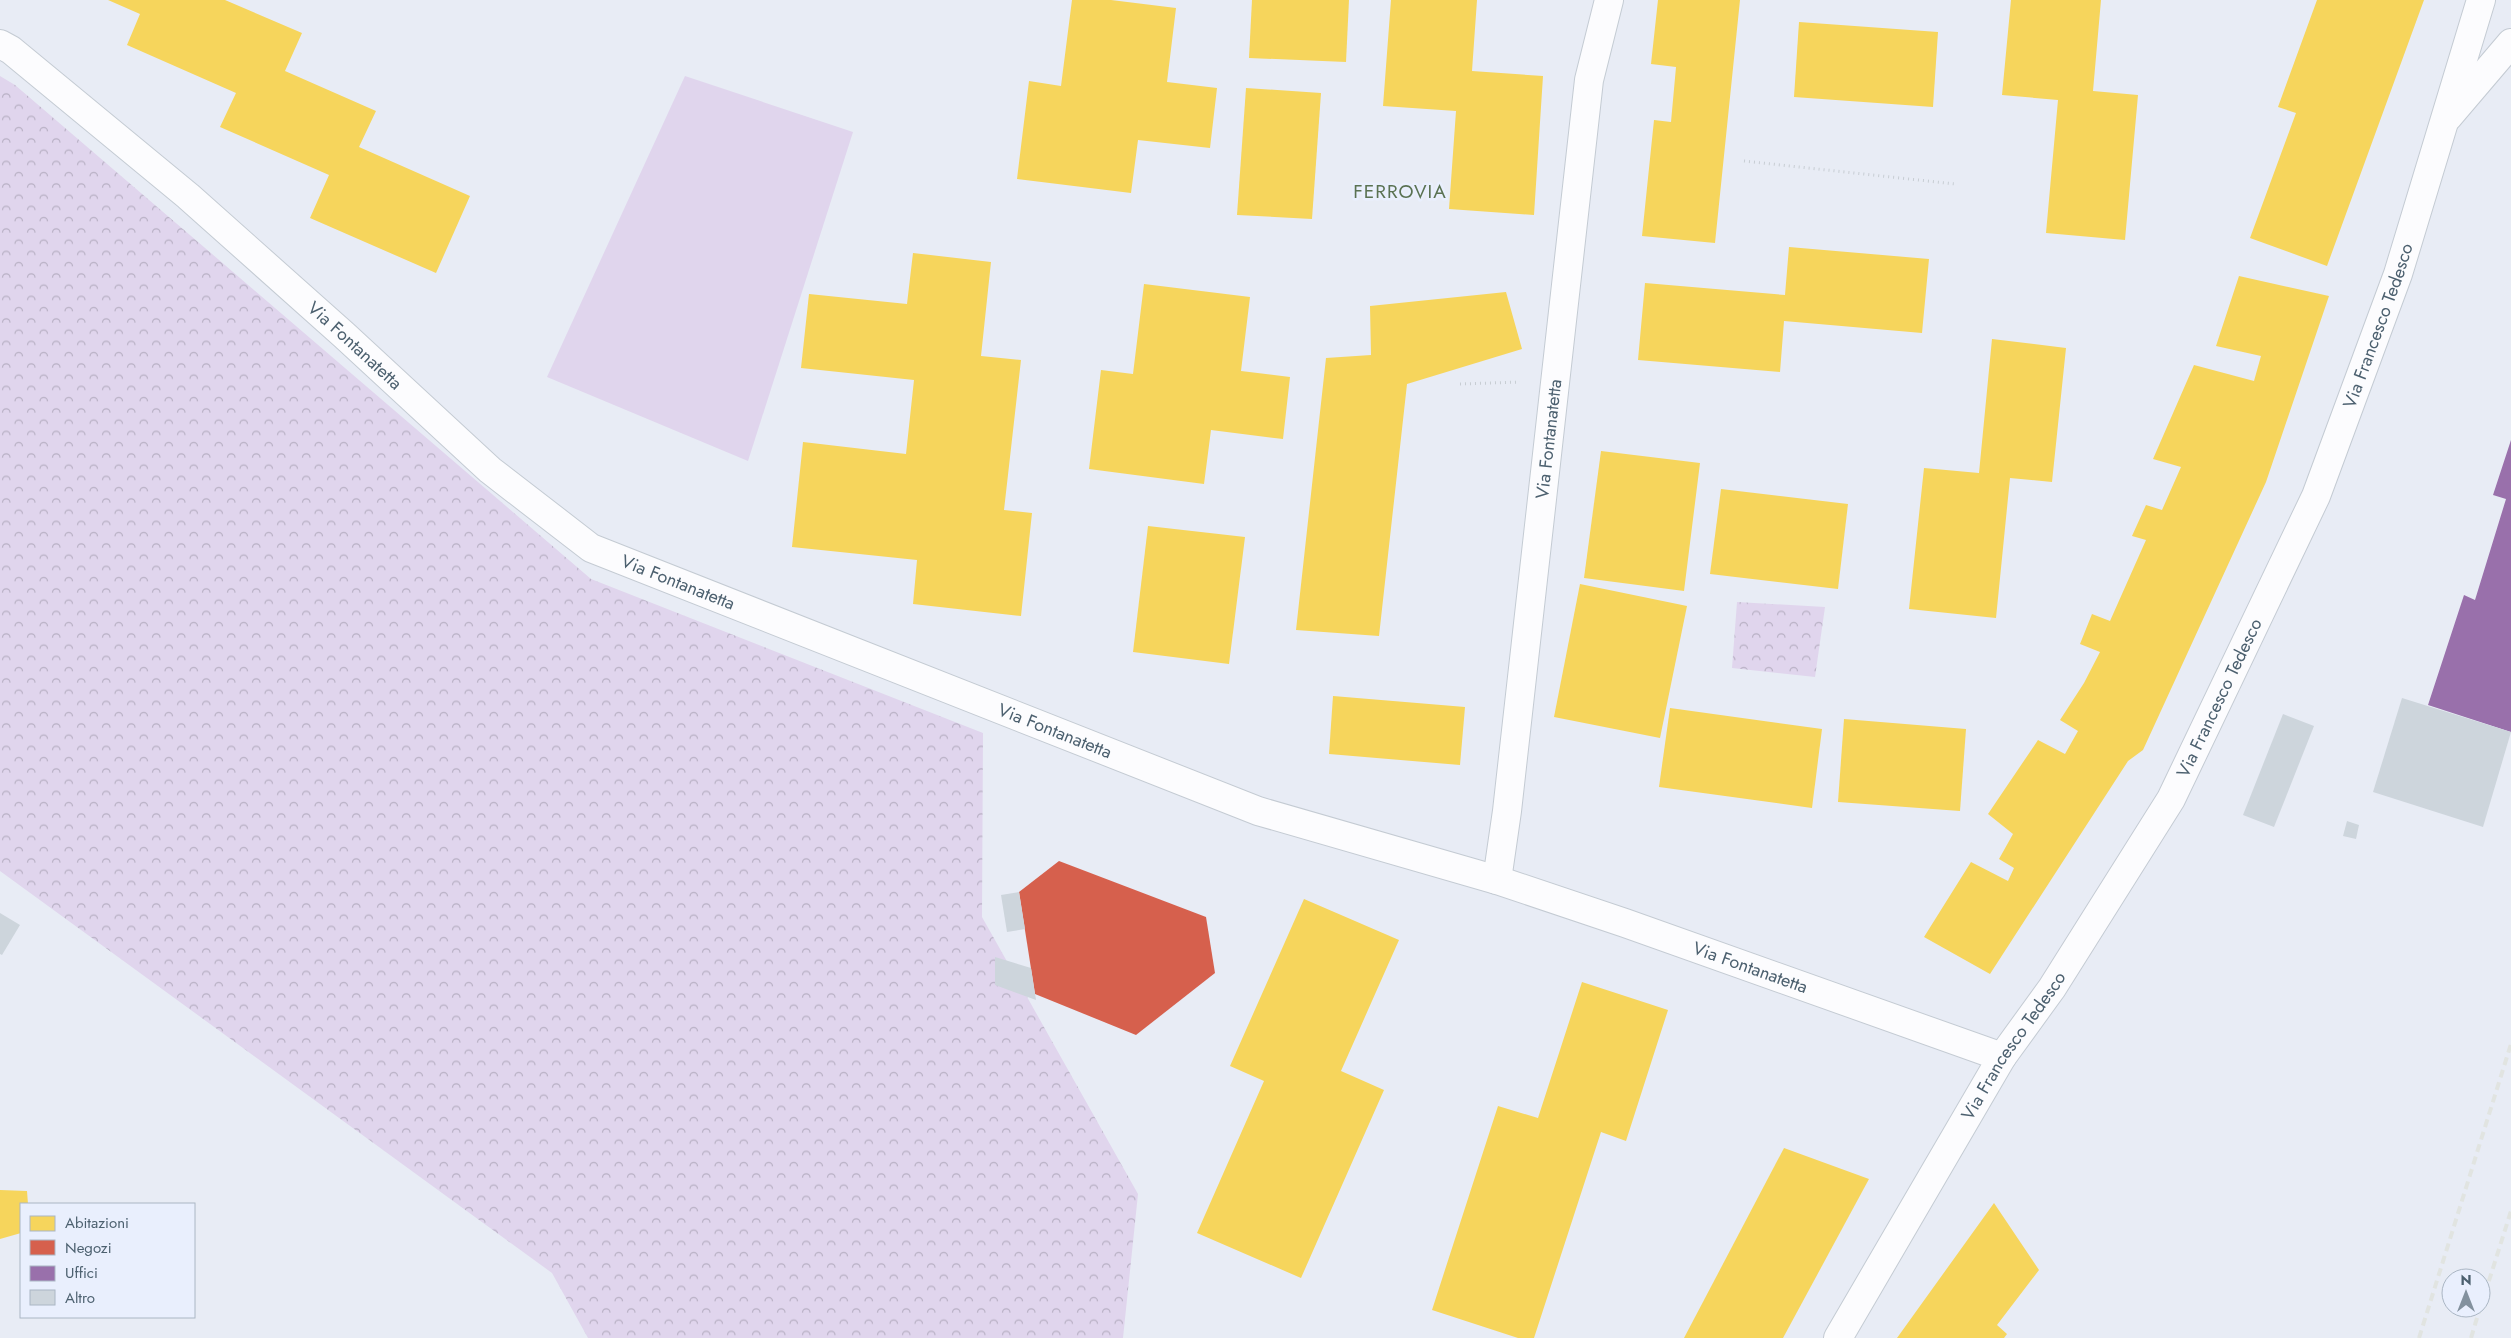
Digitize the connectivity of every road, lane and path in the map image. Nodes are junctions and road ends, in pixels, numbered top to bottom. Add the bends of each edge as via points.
1 (1609, 0) edge
2 (2480, 0) edge
3 (2511, 43) edge
4 (0, 44) edge
5 (2442, 124) junction
6 (1744, 161) dead end
7 (1955, 184) dead end
8 (1556, 380) junction
9 (1460, 384) dead end
10 (1497, 880) junction
11 (2002, 1057) junction
12 (1838, 1338) edge

1 - 8 street, Via Fontanatetta via 1589,80
2 - 5 street, Via Francesco Tedesco
3 - 5 street
4 - 10 street, Via Fontanatetta via 188,196 490,470 592,548 1258,810
5 - 11 street, Via Francesco Tedesco via 2398,274 2316,496 2171,799 2052,988
6 - 7 path
8 - 9 path
8 - 10 street, Via Fontanatetta
10 - 11 street, Via Fontanatetta
11 - 12 street, Via Francesco Tedesco

